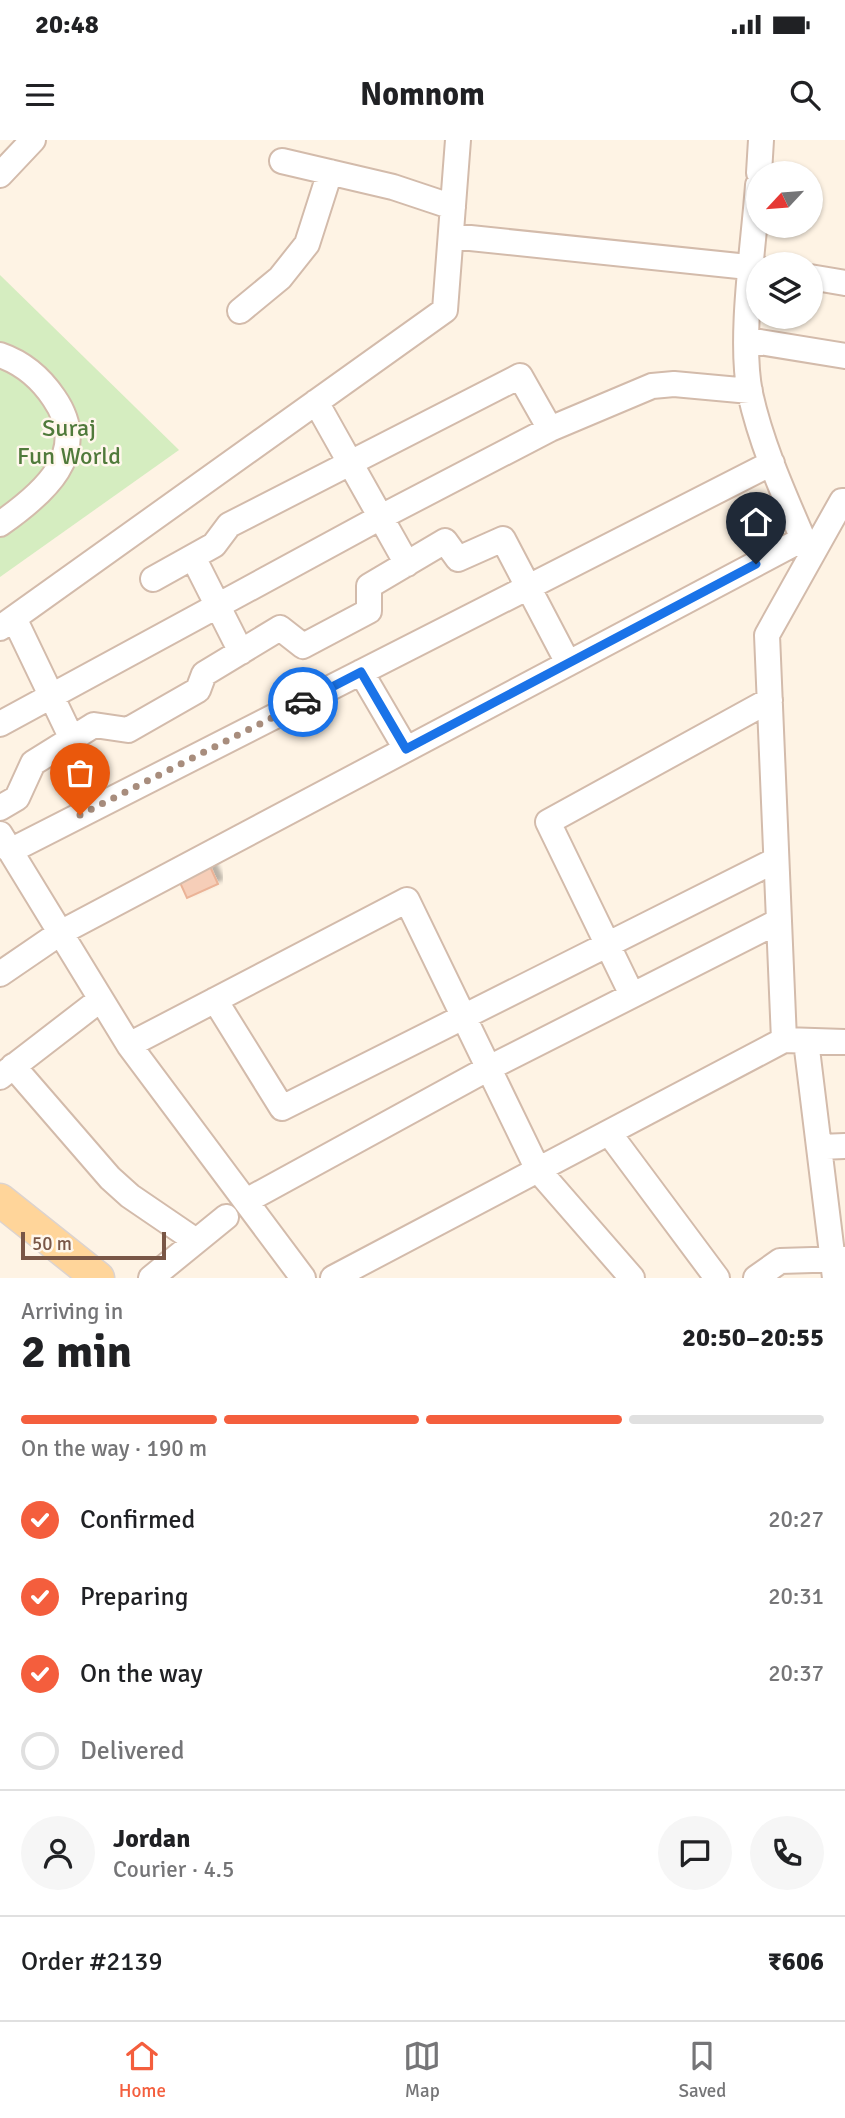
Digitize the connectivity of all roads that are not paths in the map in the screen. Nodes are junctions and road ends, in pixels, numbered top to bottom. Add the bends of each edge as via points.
1 (33, 140) edge
2 (458, 140) edge
3 (761, 140) edge
4 (282, 161) dead end
5 (760, 161) edge
6 (330, 172) junction
7 (0, 175) edge
8 (453, 207) junction
9 (451, 236) junction
10 (746, 266) edge
11 (823, 279) edge
12 (845, 283) edge
13 (240, 311) dead end
14 (748, 329) edge
15 (747, 340) junction
16 (0, 355) edge
17 (845, 356) edge
18 (750, 391) junction
19 (316, 402) junction
20 (550, 429) junction
21 (350, 463) junction
22 (772, 463) junction
23 (844, 494) edge
24 (381, 517) junction
25 (0, 524) edge
26 (806, 548) junction
27 (193, 557) junction
28 (407, 564) junction
29 (153, 579) dead end
30 (528, 587) junction
31 (218, 606) junction
32 (7, 623) edge
33 (241, 652) junction
34 (568, 663) junction
35 (361, 672) junction
36 (51, 696) junction
37 (769, 700) junction
38 (0, 724) edge
39 (72, 739) junction
40 (406, 749) junction
41 (0, 808) edge
42 (5, 842) edge
43 (776, 860) junction
44 (779, 920) junction
45 (60, 933) junction
46 (609, 946) junction
47 (0, 974) edge
48 (632, 995) junction
49 (101, 999) junction
50 (215, 1000) junction
51 (465, 1019) junction
52 (795, 1040) junction
53 (845, 1042) edge
54 (129, 1045) junction
55 (489, 1068) junction
56 (7, 1071) edge
57 (609, 1133) junction
58 (845, 1146) edge
59 (820, 1147) junction
60 (538, 1170) junction
61 (0, 1200) edge
62 (246, 1201) junction
63 (226, 1217) dead end
64 (0, 1223) edge
65 (196, 1241) junction
66 (838, 1265) edge
67 (336, 1277) edge
68 (71, 1278) edge
69 (98, 1278) edge
70 (151, 1278) edge
71 (303, 1278) edge
72 (632, 1278) edge
73 (717, 1278) edge
74 (756, 1278) edge

1 - 7 street
2 - 8 street
3 - 5 street
4 - 6 street
6 - 8 street
6 - 13 street via 307,244 280,278
8 - 9 street
9 - 10 street
9 - 19 street via 445,310
11 - 12 street
14 - 15 street
15 - 17 street
15 - 18 street
16 - 25 street via 21,362 49,390 64,412 69,437 51,481
18 - 20 street via 652,386
18 - 22 street
19 - 21 street
19 - 32 street
20 - 21 street via 520,376
20 - 24 street
21 - 24 street
21 - 27 street via 229,525 214,545
22 - 26 street
22 - 30 street
23 - 26 street
24 - 28 street
24 - 31 street
26 - 34 street
26 - 37 street via 767,635
27 - 29 street
27 - 31 street
28 - 30 street via 445,541 458,559 503,539
28 - 33 street via 369,586 369,611 303,646 281,628
30 - 34 street
30 - 35 street
31 - 33 street
31 - 36 street
32 - 36 street
33 - 39 street via 204,674 198,690 128,730 94,725
34 - 40 street
35 - 40 street
35 - 42 street
36 - 38 street
36 - 39 street
37 - 43 street
37 - 46 street via 548,822
39 - 41 street via 33,763 17,798
40 - 45 street
42 - 45 street
43 - 44 street
43 - 46 street
44 - 48 street
44 - 52 street
45 - 47 street
45 - 49 street
46 - 48 street
46 - 51 street
48 - 55 street
49 - 54 street
49 - 56 street
50 - 51 street via 282,1108
50 - 51 street via 407,900
50 - 54 street
51 - 55 street
52 - 53 street
52 - 57 street
52 - 59 street
54 - 62 street
55 - 60 street
55 - 62 street
56 - 65 street via 130,1196
57 - 60 street
57 - 73 street
58 - 59 street
59 - 66 street
60 - 67 street
60 - 72 street
61 - 69 main road
62 - 71 street
63 - 65 street
64 - 68 main road
65 - 70 street
66 - 74 street via 780,1261

